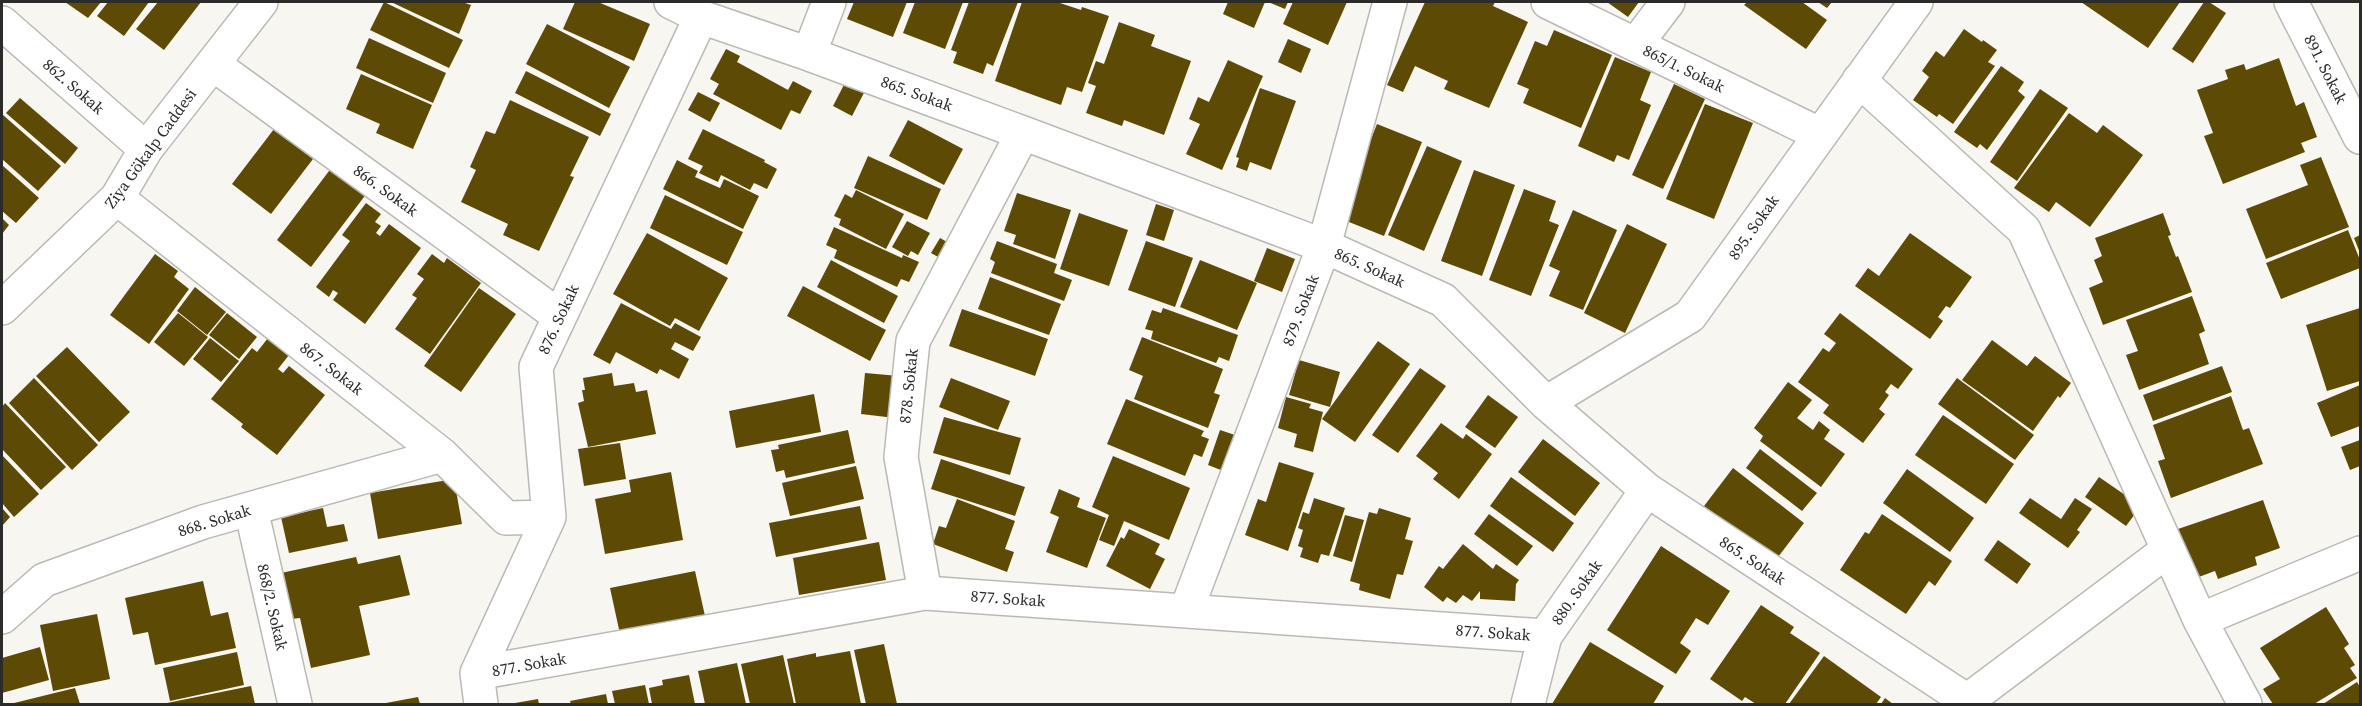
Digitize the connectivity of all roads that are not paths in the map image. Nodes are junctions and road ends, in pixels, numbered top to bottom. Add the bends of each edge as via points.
1 (261, 2) edge
2 (671, 2) edge
3 (829, 2) edge
4 (1390, 2) edge
5 (1548, 2) edge
6 (1668, 2) edge
7 (1916, 2) edge
8 (2291, 2) edge
9 (701, 17) junction
10 (2, 23) edge
11 (1636, 45) junction
12 (809, 54) junction
13 (213, 64) junction
14 (1859, 80) junction
15 (1023, 133) junction
16 (1819, 134) junction
17 (2361, 137) edge
18 (146, 149) junction
19 (117, 198) junction
20 (1324, 246) junction
21 (2, 308) edge
22 (559, 316) junction
23 (1546, 403) junction
24 (442, 455) junction
25 (1647, 490) junction
26 (251, 509) junction
27 (549, 517) junction
28 (2168, 550) junction
29 (2361, 553) edge
30 (925, 593) junction
31 (1186, 611) junction
32 (2, 617) edge
33 (2200, 620) junction
34 (1545, 636) junction
35 (479, 689) edge
36 (1970, 703) edge
37 (295, 705) edge
38 (1528, 705) edge
39 (2245, 705) edge

1 - 13 street, Ziya Gökalp Caddesi
2 - 9 street, 865. Sokak
3 - 12 street
4 - 20 street, 879. Sokak
5 - 11 street, 865/1. Sokak
6 - 11 street
7 - 14 street, 895. Sokak
8 - 17 street, 891. Sokak
9 - 12 street, 865. Sokak
9 - 22 street, 876. Sokak
10 - 18 street, 862. Sokak
11 - 16 street, 865/1. Sokak
12 - 15 street, 865. Sokak
13 - 18 street, Ziya Gökalp Caddesi
13 - 22 street, 866. Sokak
14 - 16 street, 895. Sokak
14 - 28 street via 2024,230
15 - 20 street, 865. Sokak
15 - 30 street, 878. Sokak via 913,340 901,457
16 - 23 street, 895. Sokak via 1690,316
18 - 19 street, Ziya Gökalp Caddesi
19 - 21 street, Ziya Gökalp Caddesi
19 - 24 street, 867. Sokak
20 - 23 street, 865. Sokak via 1443,300
20 - 31 street, 879. Sokak
22 - 27 street, 876. Sokak via 536,367
23 - 25 street, 865. Sokak
24 - 26 street, 868. Sokak
24 - 27 street, 867. Sokak via 506,518
25 - 34 street, 880. Sokak
25 - 36 street, 865. Sokak
26 - 32 street, 868. Sokak via 203,522 44,580
26 - 37 street, 868/2. Sokak
27 - 35 street, 876. Sokak
28 - 33 street
28 - 36 street
29 - 33 street
30 - 31 street, 877. Sokak
30 - 35 street, 877. Sokak
31 - 34 street, 877. Sokak
33 - 39 street
34 - 38 street, 880. Sokak

